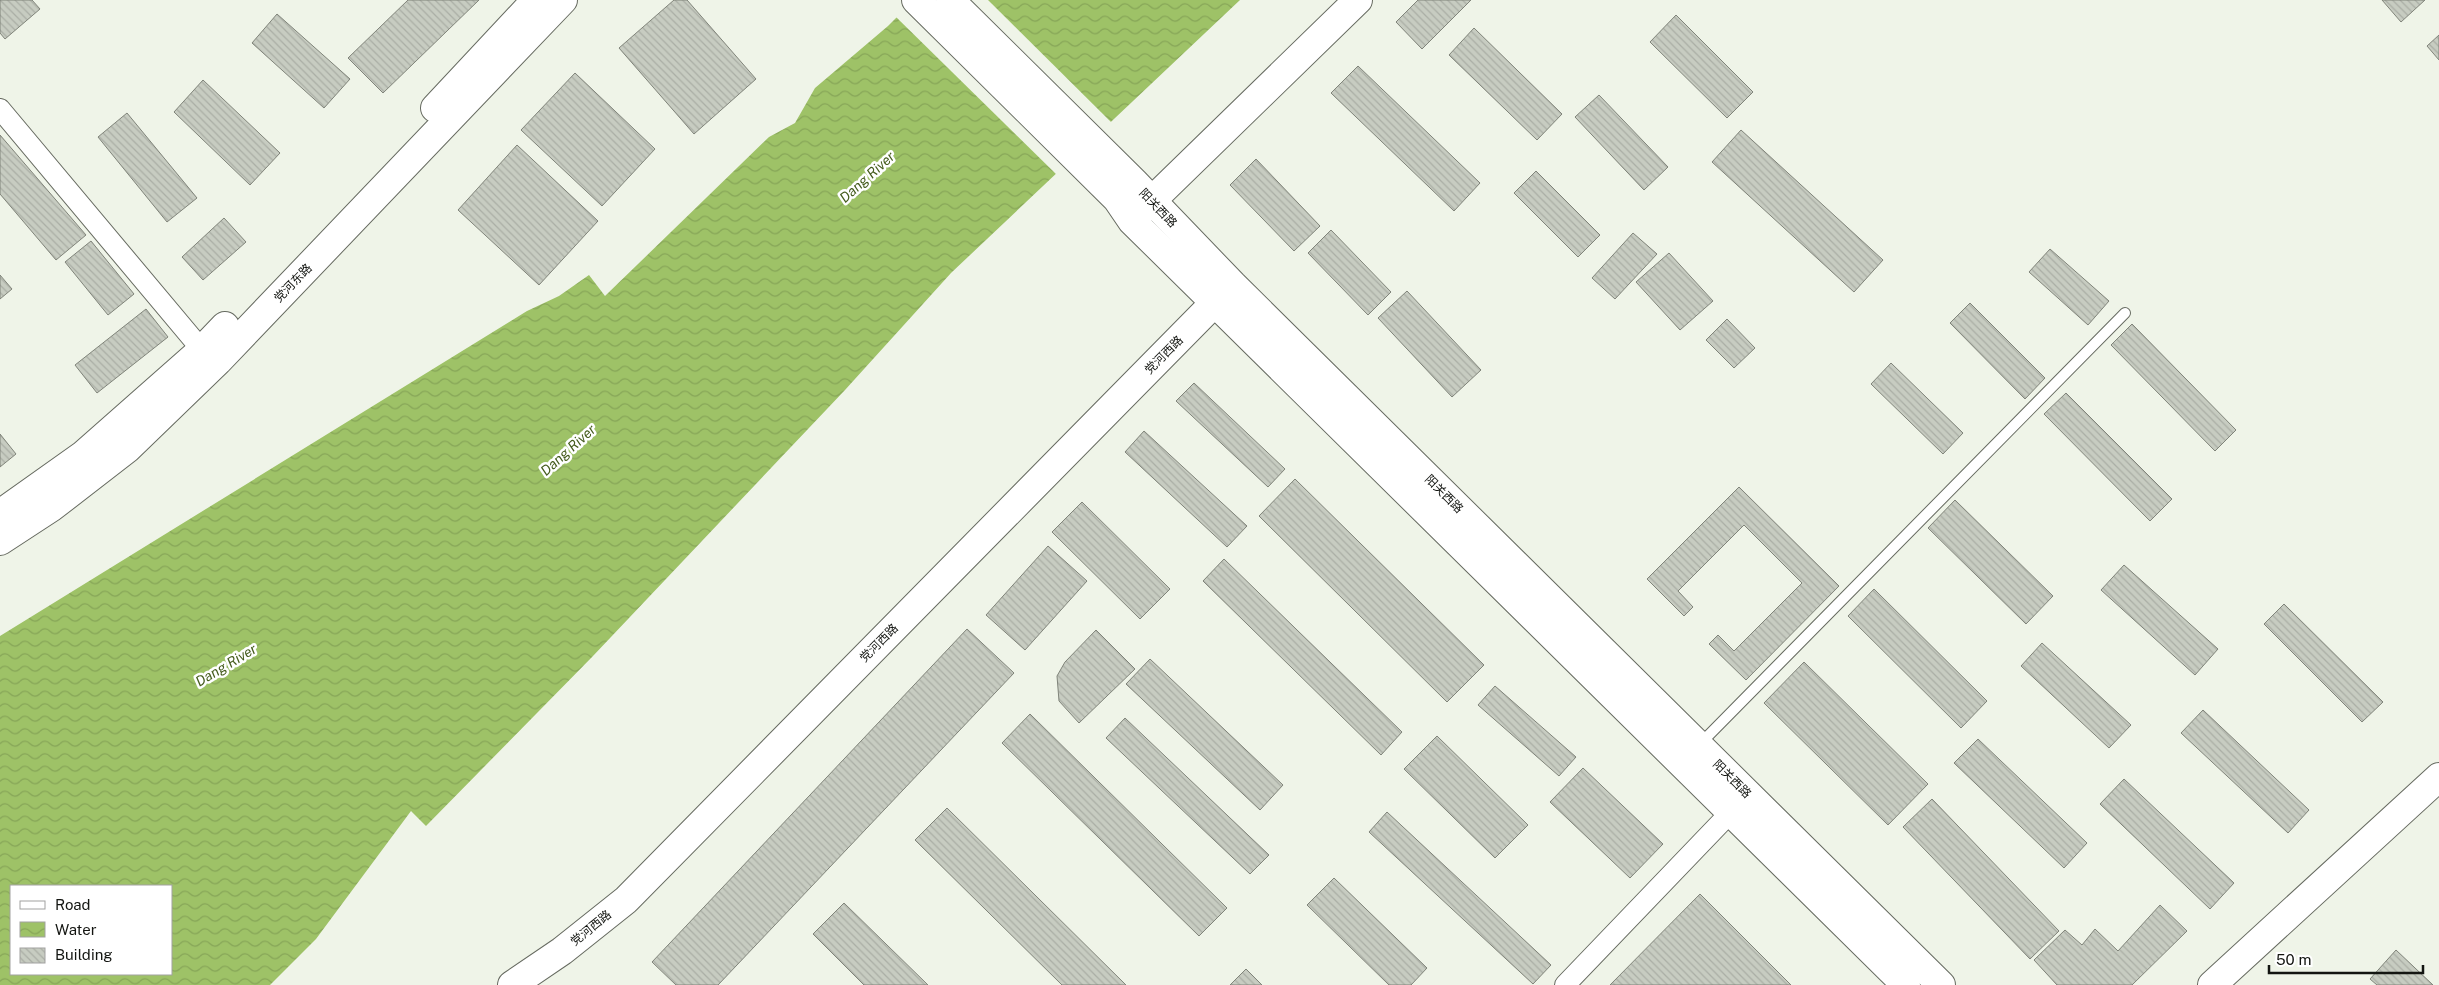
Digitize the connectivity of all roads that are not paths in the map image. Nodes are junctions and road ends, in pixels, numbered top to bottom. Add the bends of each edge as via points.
1 (536, 0) edge
2 (563, 0) edge
3 (916, 0) edge
4 (950, 0) edge
5 (1358, 0) edge
6 (0, 108) edge
7 (1133, 201) junction
8 (1224, 294) junction
9 (2125, 313) dead end
10 (210, 356) junction
11 (0, 514) edge
12 (0, 540) edge
13 (1690, 754) junction
14 (2439, 777) edge
15 (1731, 812) junction
16 (512, 985) edge
17 (1566, 985) edge
18 (1906, 985) edge
19 (1941, 985) edge
20 (2212, 985) edge

1 - 10 main road, 党河东路
2 - 10 main road, 党河东路
3 - 7 main road, 阳关西路
4 - 7 main road, 阳关西路
5 - 7 main road
6 - 10 street
7 - 8 main road, 阳关西路
8 - 13 main road, 阳关西路
8 - 16 main road, 党河西路 via 626,900 562,951
9 - 13 lane
10 - 11 main road, 党河东路 via 83,455
10 - 12 main road, 党河东路 via 127,449 52,507
13 - 15 main road, 阳关西路
13 - 19 main road, 阳关西路
14 - 20 main road
15 - 17 street
15 - 18 main road, 阳关西路

